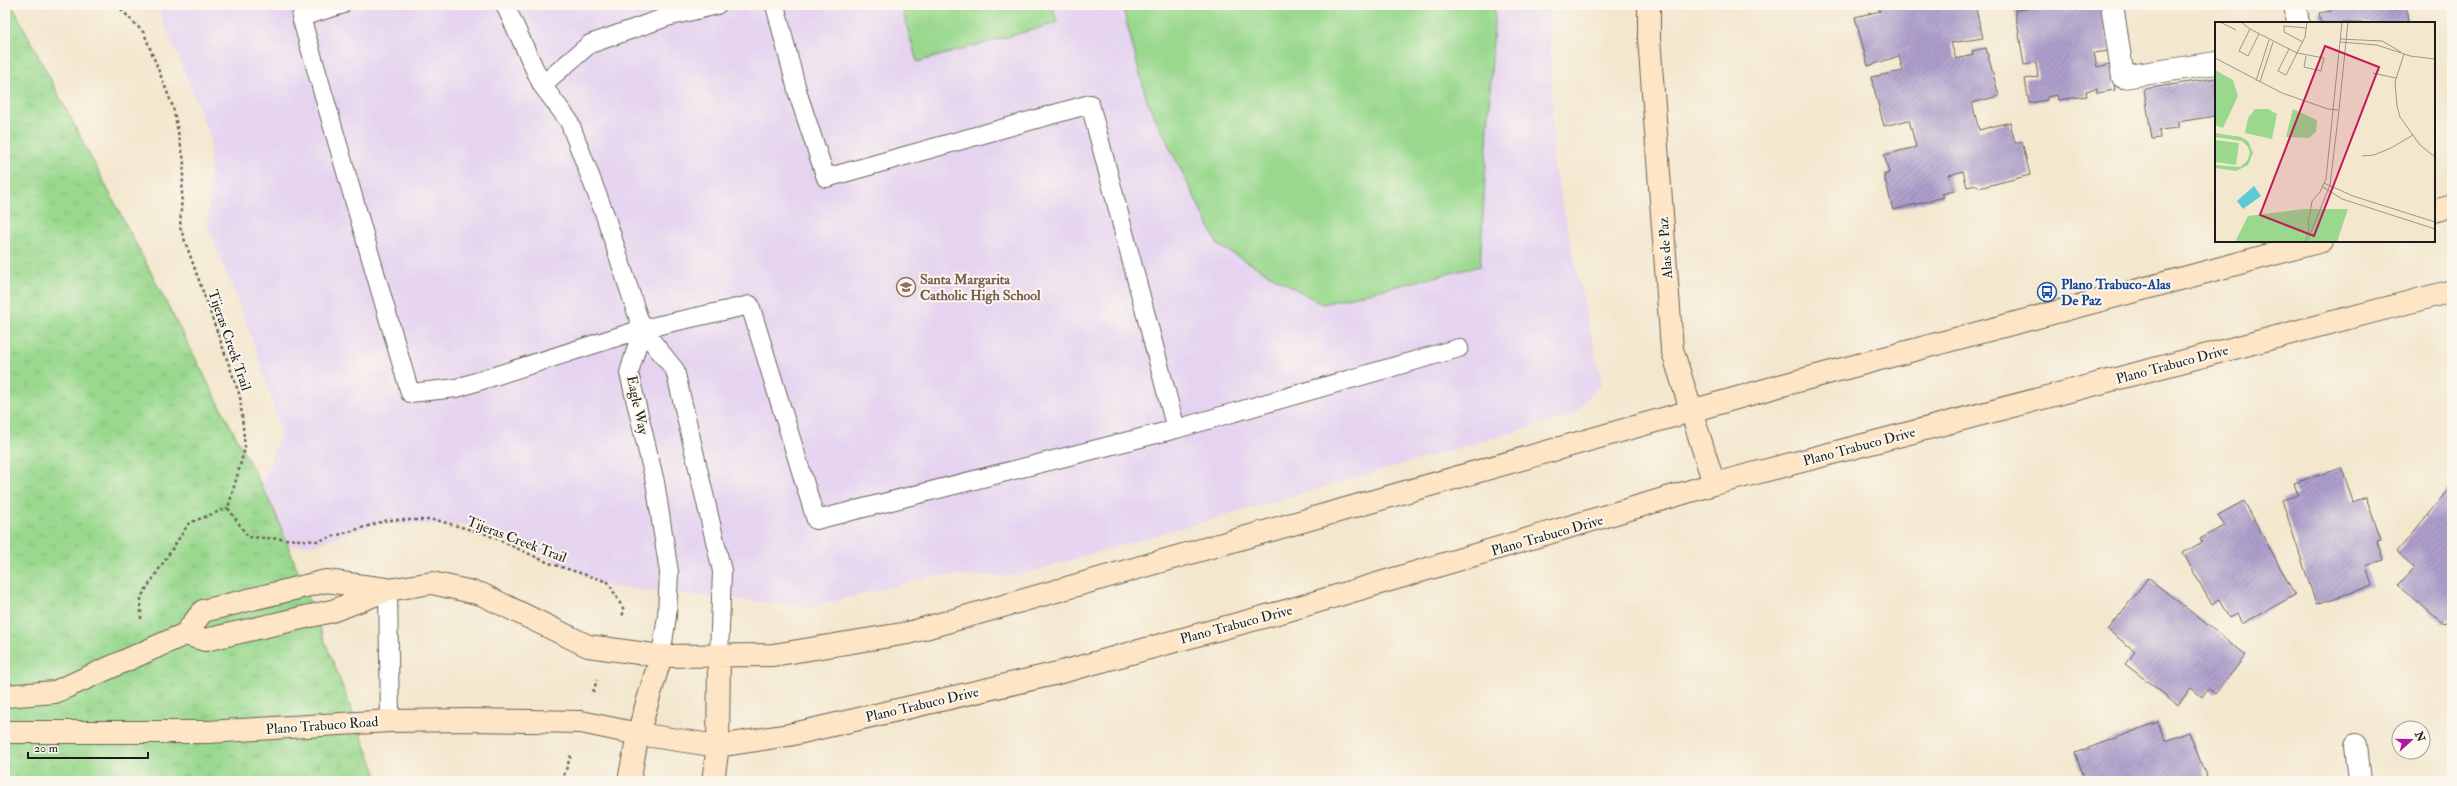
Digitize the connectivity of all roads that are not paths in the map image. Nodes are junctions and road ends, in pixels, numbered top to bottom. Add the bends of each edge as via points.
1 (341, 5) edge
2 (505, 5) edge
3 (717, 5) edge
4 (775, 5) edge
5 (1649, 5) edge
6 (2112, 5) edge
7 (2295, 5) edge
8 (2298, 22) edge
9 (2215, 63) edge
10 (542, 85) junction
11 (2452, 206) edge
12 (2435, 211) edge
13 (2318, 242) edge
14 (2452, 291) edge
15 (642, 329) junction
16 (1459, 348) dead end
17 (1692, 412) junction
18 (1176, 429) junction
19 (1714, 484) junction
20 (388, 590) junction
21 (185, 634) junction
22 (661, 656) junction
23 (719, 656) junction
24 (5, 696) edge
25 (390, 721) junction
26 (5, 732) edge
27 (638, 734) junction
28 (2356, 745) dead end
29 (718, 746) junction
30 (630, 781) edge
31 (713, 781) edge
32 (2360, 781) edge

1 - 15 lane via 301,17 410,393 457,388
2 - 10 lane
3 - 10 lane via 667,17 590,44
4 - 18 lane via 798,94 826,178 1090,104
5 - 17 street, Alas de Paz via 1649,38 1672,349
6 - 9 street via 2123,77
7 - 8 street
10 - 15 lane via 569,121 605,215
11 - 12 street
13 - 17 street via 1779,386
14 - 19 street, Plano Trabuco Drive
15 - 18 lane via 750,305 816,520
15 - 22 lane, Eagle Way via 629,373 655,482 669,572 667,616
15 - 23 lane via 675,370 719,555 722,571
16 - 18 lane
17 - 19 street, Alas de Paz
17 - 23 street via 908,633 773,655
19 - 29 street, Plano Trabuco Drive via 1289,610 1058,673 789,735
20 - 21 street via 332,611 205,640
20 - 21 street via 326,581 203,611
20 - 22 street via 432,583 481,594 588,646
20 - 25 lane
21 - 24 street via 55,692
22 - 23 street
22 - 27 street
23 - 29 street
25 - 26 street, Plano Trabuco Road via 208,732
25 - 27 street, Plano Trabuco Road via 582,722
27 - 29 street, Plano Trabuco Drive
27 - 30 street
28 - 32 street
29 - 31 street

